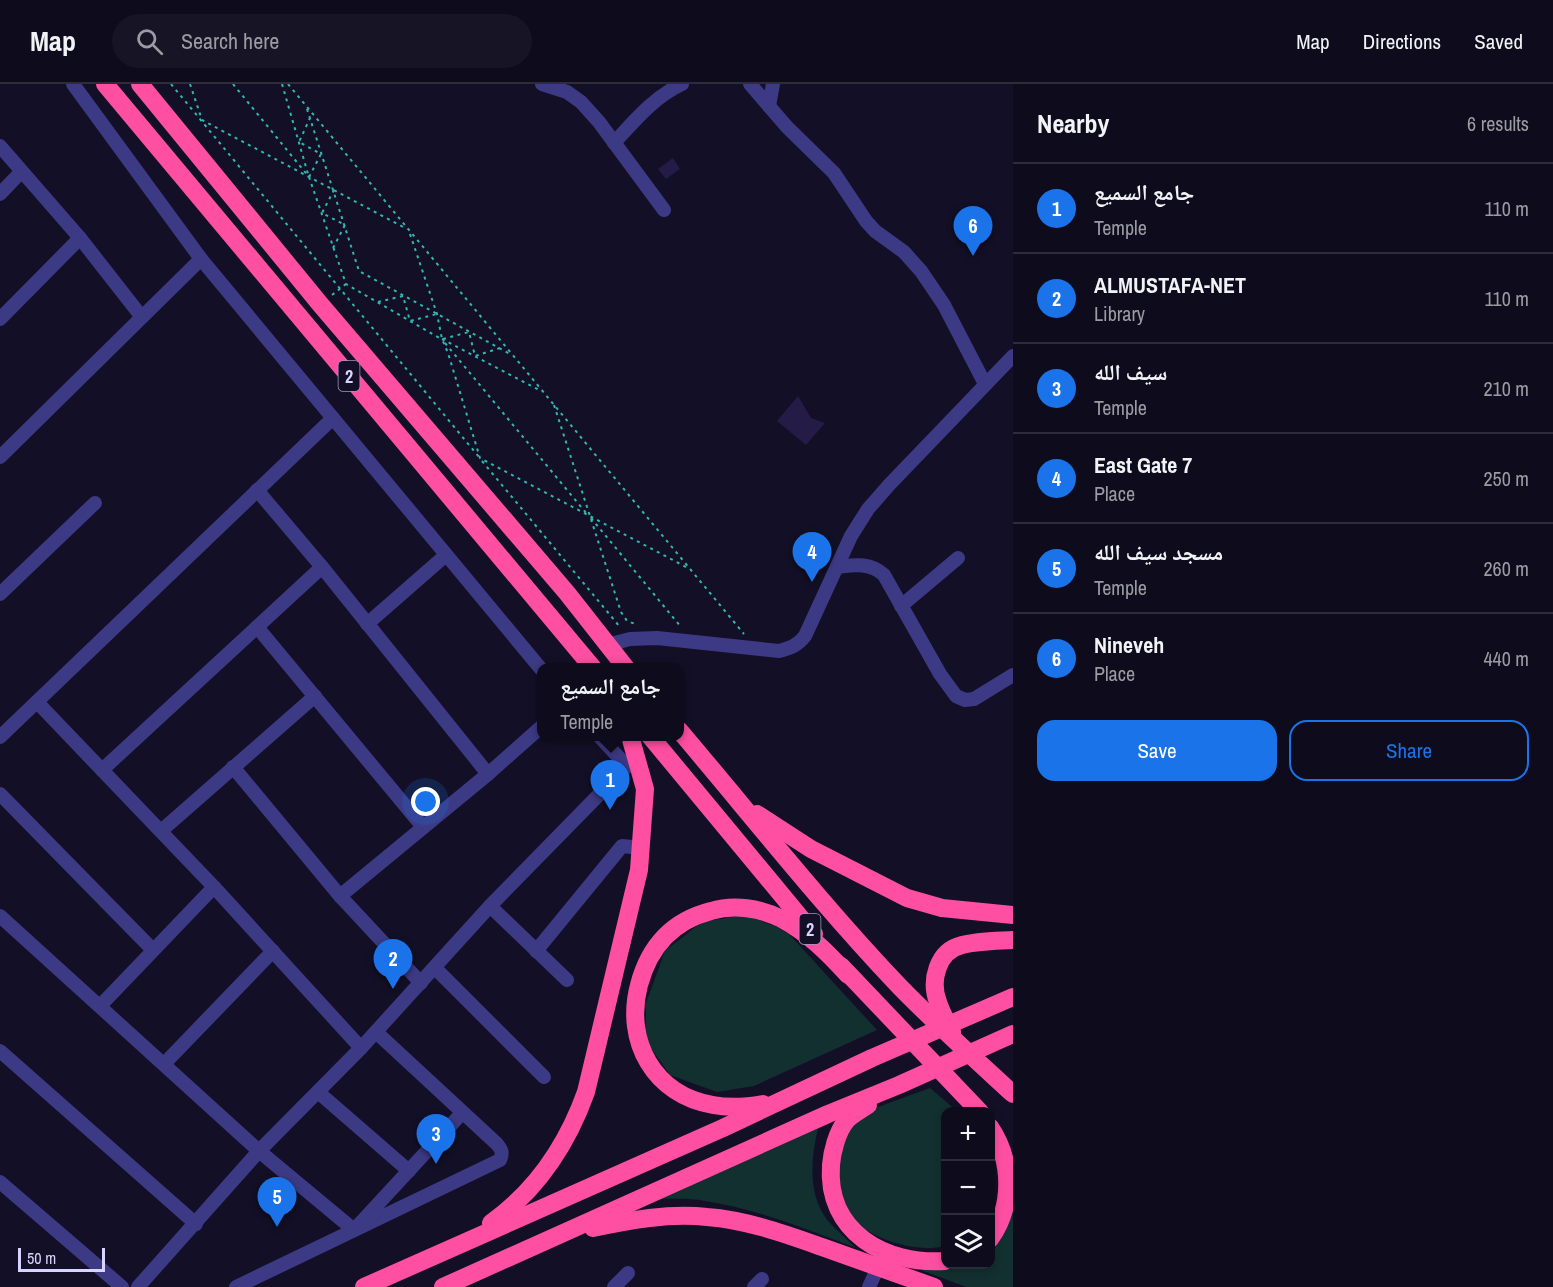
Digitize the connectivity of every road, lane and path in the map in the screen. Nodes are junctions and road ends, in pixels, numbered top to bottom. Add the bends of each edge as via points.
1 (73, 84) edge
2 (105, 84) edge
3 (140, 84) edge
4 (171, 84) edge
5 (190, 84) edge
6 (233, 84) edge
7 (282, 84) edge
8 (288, 84) edge
9 (542, 84) edge
10 (682, 84) edge
11 (750, 84) edge
12 (773, 84) edge
13 (306, 106) junction
14 (769, 106) junction
15 (310, 118) junction
16 (202, 120) junction
17 (299, 142) junction
18 (614, 143) junction
19 (0, 146) edge
20 (321, 154) junction
21 (21, 172) junction
22 (309, 177) junction
23 (334, 189) junction
24 (0, 194) edge
25 (664, 210) dead end
26 (321, 213) junction
27 (345, 225) junction
28 (408, 230) junction
29 (80, 238) junction
30 (333, 248) junction
31 (201, 259) junction
32 (346, 284) junction
33 (340, 288) junction
34 (402, 296) junction
35 (377, 302) junction
36 (320, 304) junction
37 (436, 314) junction
38 (141, 316) junction
39 (0, 320) edge
40 (410, 321) junction
41 (469, 332) junction
42 (442, 339) junction
43 (500, 348) junction
44 (512, 355) junction
45 (475, 356) junction
46 (1013, 356) edge
47 (985, 384) junction
48 (542, 391) junction
49 (554, 405) junction
50 (333, 418) junction
51 (0, 457) edge
52 (480, 458) junction
53 (257, 489) junction
54 (95, 503) dead end
55 (590, 516) junction
56 (446, 555) junction
57 (958, 558) dead end
58 (322, 567) junction
59 (837, 567) junction
60 (689, 569) junction
61 (0, 594) edge
62 (901, 606) junction
63 (367, 624) junction
64 (646, 626) dead end
65 (257, 627) junction
66 (675, 630) dead end
67 (747, 638) dead end
68 (630, 639) junction
69 (607, 645) junction
70 (589, 663) edge
71 (622, 663) edge
72 (537, 664) edge
73 (1013, 675) edge
74 (315, 696) junction
75 (38, 702) junction
76 (537, 731) edge
77 (684, 736) edge
78 (0, 737) edge
79 (604, 741) edge
80 (631, 741) edge
81 (654, 741) edge
82 (633, 764) junction
83 (233, 767) junction
84 (102, 770) junction
85 (488, 774) junction
86 (729, 790) junction
87 (0, 794) edge
88 (423, 827) junction
89 (161, 831) junction
90 (642, 848) junction
91 (214, 886) junction
92 (340, 896) junction
93 (490, 906) junction
94 (1013, 915) edge
95 (0, 916) edge
96 (1013, 940) edge
97 (153, 950) junction
98 (273, 951) junction
99 (536, 951) junction
100 (435, 968) junction
101 (848, 975) junction
102 (567, 980) dead end
103 (421, 983) junction
104 (1013, 997) edge
105 (100, 1006) junction
106 (376, 1032) junction
107 (1013, 1034) edge
108 (362, 1048) junction
109 (963, 1048) junction
110 (0, 1051) edge
111 (164, 1064) junction
112 (544, 1077) dead end
113 (893, 1088) junction
114 (318, 1092) junction
115 (1013, 1094) edge
116 (785, 1099) junction
117 (976, 1107) edge
118 (462, 1113) junction
119 (995, 1127) edge
120 (995, 1135) edge
121 (1013, 1144) edge
122 (259, 1150) junction
123 (408, 1171) junction
124 (0, 1182) edge
125 (196, 1224) junction
126 (354, 1230) junction
127 (995, 1233) edge
128 (456, 1245) junction
129 (537, 1246) junction
130 (941, 1261) edge
131 (878, 1267) junction
132 (628, 1273) dead end
133 (114, 1284) edge
134 (454, 1285) edge
135 (138, 1287) edge
136 (236, 1287) edge
137 (364, 1287) edge
138 (614, 1287) edge
139 (869, 1287) edge
140 (934, 1287) edge

1 - 31 street
2 - 70 highway, 2
3 - 36 highway, 2
4 - 16 path
5 - 16 path
6 - 22 path
7 - 17 path
8 - 13 path
9 - 18 street via 567,92 581,102
10 - 18 street via 654,100
11 - 14 street
12 - 14 street
13 - 15 path
13 - 28 path
14 - 47 street via 834,173 866,222 921,271 944,305
15 - 17 path
15 - 20 path
16 - 22 path
16 - 33 path
17 - 20 path
17 - 22 path
18 - 25 street
19 - 21 street
20 - 22 path
20 - 23 path
21 - 24 street
21 - 29 street
22 - 23 path
22 - 26 path
23 - 26 path
23 - 27 path
23 - 28 path
26 - 27 path
26 - 30 path
27 - 30 path
27 - 34 path via 360,271
28 - 37 path
28 - 44 path
29 - 38 street
29 - 39 street
30 - 32 path
31 - 38 street
31 - 50 street
32 - 33 path
32 - 35 path
33 - 36 path
33 - 52 path
34 - 35 path
34 - 37 path
34 - 40 path
35 - 40 path
36 - 69 highway, 2
37 - 40 path
37 - 41 path
37 - 42 path
38 - 51 street
40 - 42 path
41 - 42 path
41 - 43 path
41 - 45 path
42 - 45 path
42 - 52 path
42 - 55 path
43 - 44 path
43 - 45 path
44 - 48 path
45 - 48 path
46 - 47 street
47 - 59 street via 878,497 851,536
48 - 49 path
49 - 55 path
49 - 60 path
50 - 53 street
50 - 56 street
52 - 55 path
52 - 68 path
53 - 58 street
53 - 75 street
54 - 61 street
55 - 60 path
55 - 64 path via 621,612 632,624
55 - 66 path via 685,631
56 - 63 street
56 - 72 street
57 - 62 street
58 - 63 street
58 - 65 street
59 - 62 street via 875,568 887,579
59 - 68 street via 805,636 790,649
60 - 67 path
62 - 73 street via 956,696 974,699
63 - 85 street
65 - 74 street
65 - 84 street
68 - 69 street
69 - 71 highway, 2
74 - 83 street
74 - 88 street
75 - 78 street
75 - 84 street
76 - 85 street
77 - 86 highway, 2
79 - 82 street via 620,759
80 - 82 highway
81 - 101 highway, 2
82 - 90 highway via 645,789
82 - 93 street
83 - 89 street
83 - 92 street
84 - 89 street
85 - 88 street
86 - 94 highway via 769,824 887,890 942,908
86 - 109 highway, 2 via 899,986
87 - 97 street
88 - 92 street
89 - 91 street
90 - 99 street via 622,846
90 - 128 highway via 593,1063 576,1119 536,1183 499,1218
91 - 97 street
91 - 98 street
92 - 103 street
93 - 99 street
93 - 100 street
95 - 105 street
96 - 109 highway via 961,945 944,956 937,968 938,1002
97 - 105 street
98 - 108 street
98 - 111 street
99 - 102 street
100 - 103 street
100 - 112 street
101 - 116 highway via 798,929 780,918 749,908 720,908 678,924 648,958 638,991 635,1028 643,1053 656,1074 685,1096 712,1106 749,1106
101 - 117 highway, 2
103 - 106 street
104 - 116 highway
105 - 111 street
106 - 108 street
106 - 118 street
107 - 113 highway
108 - 114 street
109 - 115 highway, 2
110 - 125 street
111 - 122 street
113 - 129 highway
113 - 130 highway via 846,1122 831,1159 831,1194 849,1227 878,1248 912,1260
114 - 122 street
114 - 123 street
116 - 128 highway
118 - 123 street
118 - 126 street via 501,1149 500,1161
119 - 121 highway
120 - 127 highway via 1007,1160 1011,1189 1004,1221
122 - 125 street
122 - 126 street
123 - 126 street
124 - 133 street
125 - 135 street
126 - 136 street
128 - 137 highway
129 - 131 highway via 618,1223 677,1216 707,1217 767,1229
129 - 134 highway
131 - 139 street
131 - 140 highway
132 - 138 street

